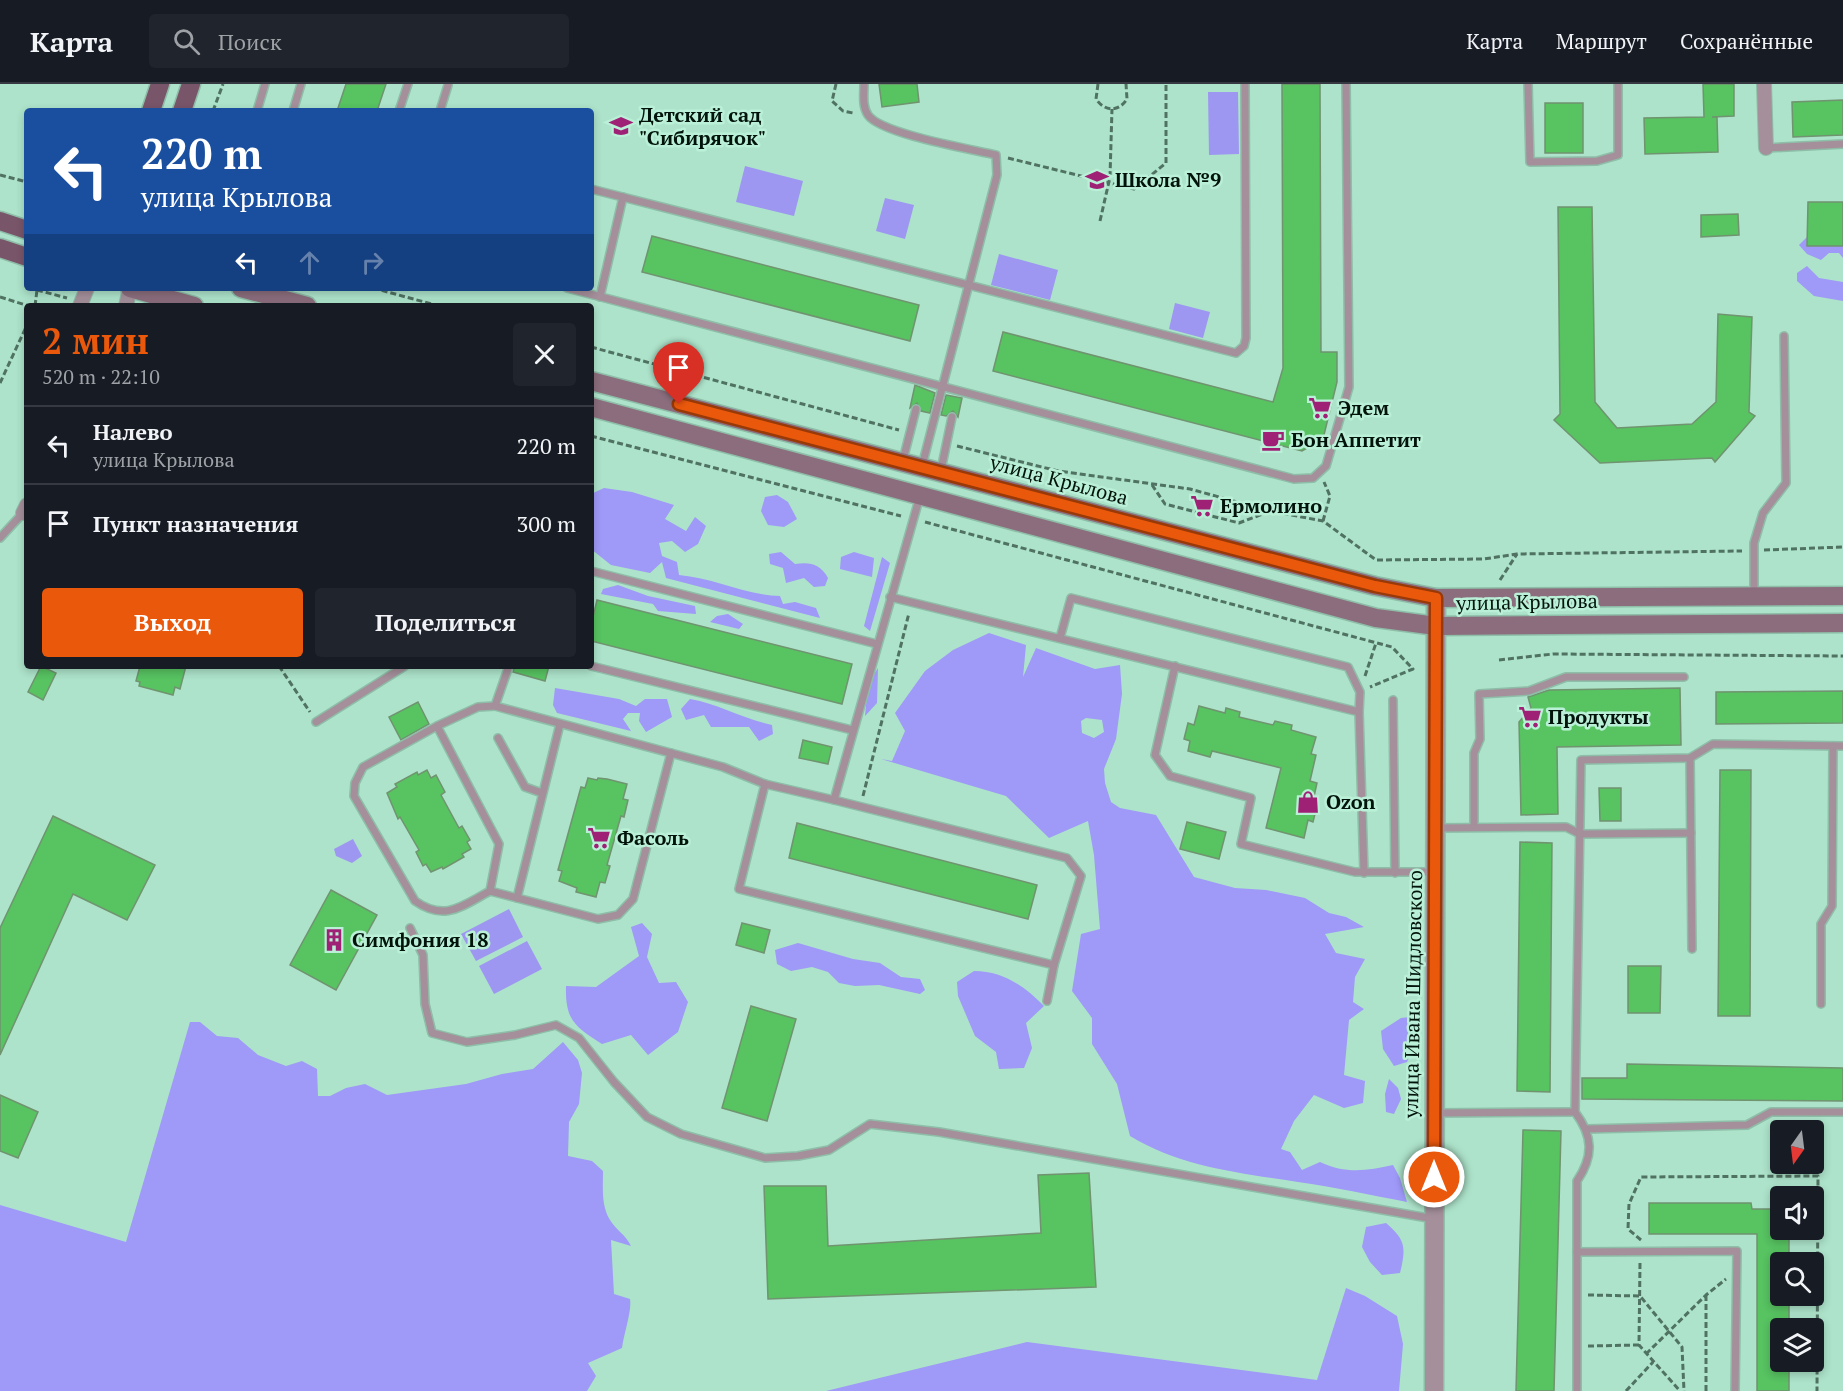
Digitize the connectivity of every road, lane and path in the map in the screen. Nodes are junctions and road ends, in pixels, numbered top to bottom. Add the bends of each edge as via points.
1 (160, 84) edge
2 (191, 84) edge
3 (223, 84) edge
4 (265, 84) edge
5 (300, 84) edge
6 (408, 84) edge
7 (836, 84) edge
8 (864, 84) edge
9 (1098, 84) edge
10 (1166, 84) edge
11 (1245, 84) edge
12 (1346, 84) edge
13 (1528, 84) edge
14 (1618, 84) edge
15 (1764, 84) edge
16 (448, 85) edge
17 (1128, 85) edge
18 (152, 108) edge
19 (183, 108) edge
20 (214, 108) edge
21 (258, 108) edge
22 (294, 108) edge
23 (400, 108) edge
24 (441, 108) edge
25 (1112, 109) junction
26 (870, 118) junction
27 (1843, 144) edge
28 (1766, 148) joint
29 (996, 155) junction
30 (0, 175) edge
31 (24, 181) edge
32 (1109, 184) junction
33 (594, 190) edge
34 (623, 197) junction
35 (1100, 220) dead end
36 (0, 221) edge
37 (24, 229) edge
38 (0, 248) edge
39 (24, 255) edge
40 (968, 287) junction
41 (141, 291) edge
42 (252, 291) edge
43 (384, 291) edge
44 (578, 291) edge
45 (0, 297) edge
46 (600, 297) junction
47 (183, 303) edge
48 (296, 303) edge
49 (428, 303) edge
50 (24, 304) edge
51 (24, 331) edge
52 (1784, 336) dead end
53 (594, 348) edge
54 (594, 382) edge
55 (0, 383) edge
56 (943, 386) junction
57 (594, 408) edge
58 (916, 409) dead end
59 (952, 417) dead end
60 (910, 434) junction
61 (594, 437) edge
62 (947, 443) junction
63 (902, 463) junction
64 (922, 468) junction
65 (941, 473) junction
66 (1151, 484) junction
67 (921, 494) junction
68 (1330, 496) dead end
69 (24, 510) edge
70 (1270, 511) junction
71 (914, 519) junction
72 (1323, 521) junction
73 (0, 538) edge
74 (1843, 547) edge
75 (1754, 550) junction
76 (1517, 554) junction
77 (594, 572) edge
78 (1498, 582) dead end
79 (1754, 596) junction
80 (1843, 596) edge
81 (890, 597) junction
82 (1436, 598) junction
83 (912, 603) junction
84 (1843, 623) edge
85 (1436, 626) junction
86 (1060, 638) junction
87 (1376, 643) junction
88 (877, 644) junction
89 (1843, 656) edge
90 (1499, 660) dead end
91 (1175, 666) junction
92 (594, 667) edge
93 (281, 669) edge
94 (400, 669) edge
95 (508, 669) edge
96 (1684, 677) dead end
97 (1360, 692) junction
98 (1392, 700) dead end
99 (495, 706) junction
100 (1359, 712) junction
101 (316, 722) joint
102 (560, 723) junction
103 (437, 726) junction
104 (852, 729) junction
105 (498, 738) dead end
106 (1833, 746) junction
107 (1843, 746) edge
108 (671, 753) junction
109 (1690, 758) junction
110 (765, 784) junction
111 (542, 793) junction
112 (834, 800) junction
113 (861, 806) junction
114 (1474, 827) junction
115 (1437, 828) junction
116 (1691, 833) junction
117 (1580, 834) junction
118 (1436, 872) junction
119 (1364, 873) junction
120 (1395, 873) junction
121 (490, 891) junction
122 (517, 898) junction
123 (410, 928) dead end
124 (1692, 949) dead end
125 (1054, 965) junction
126 (1047, 1001) dead end
127 (1821, 1004) dead end
128 (1575, 1112) junction
129 (1843, 1112) edge
130 (1434, 1113) junction
131 (1588, 1129) junction
132 (1434, 1219) junction
133 (1577, 1252) junction
134 (1640, 1252) junction
135 (1654, 1252) junction
136 (1737, 1270) junction
137 (1706, 1295) junction
138 (1577, 1296) junction
139 (1640, 1296) junction
140 (1669, 1331) junction
141 (1639, 1345) junction
142 (1577, 1346) junction
143 (1646, 1353) junction
144 (1653, 1362) junction
145 (1434, 1391) edge
146 (1577, 1391) edge
147 (1626, 1391) edge
148 (1682, 1391) edge
149 (1706, 1391) edge
150 (1735, 1391) edge
151 (1816, 1391) edge

1 - 18 main road
2 - 19 main road
3 - 20 path
4 - 21 lane
5 - 22 lane
6 - 23 lane
7 - 26 path via 832,100 843,111
8 - 26 lane via 863,106
9 - 25 path via 1096,99
10 - 32 path via 1166,163 1134,189
11 - 40 lane via 1246,338 1241,350 1230,354
12 - 56 lane via 1349,387 1321,473 1305,480 1294,478
13 - 14 lane via 1530,162 1597,160 1618,155
15 - 28 street
16 - 24 lane
17 - 25 path via 1124,104
25 - 32 path
26 - 29 lane via 886,128
27 - 28 lane
29 - 32 path
29 - 40 lane via 997,175
30 - 31 path
32 - 35 path
33 - 34 lane
34 - 40 lane
34 - 46 lane
36 - 37 main road
38 - 39 main road
40 - 56 lane
41 - 47 main road
42 - 48 main road
43 - 49 path
44 - 46 lane
45 - 50 path
46 - 56 lane
51 - 55 path
52 - 75 lane via 1786,483 1763,513
53 - 60 path
54 - 63 main road, улица Крылова
56 - 64 lane
57 - 67 main road, улица Крылова
58 - 60 lane
59 - 62 lane
60 - 63 lane
61 - 71 path
62 - 65 lane
62 - 66 path via 1058,471
63 - 64 main road, улица Крылова
64 - 65 main road, улица Крылова
65 - 82 main road, улица Крылова via 1375,586
66 - 70 path via 1190,489
66 - 70 path via 1165,504 1239,524
67 - 71 lane
67 - 85 main road, улица Крылова via 1376,618
68 - 72 path
69 - 73 lane
70 - 72 path
71 - 81 lane
71 - 87 path
72 - 76 path via 1376,560 1484,559
74 - 75 path
75 - 76 path
75 - 79 lane
76 - 78 path
77 - 88 lane
79 - 80 main road, улица Крылова
79 - 82 main road, улица Крылова
81 - 83 lane
81 - 88 lane
82 - 85 street, улица Ивана Шидловского
83 - 86 lane
83 - 113 path
84 - 85 main road, улица Крылова
85 - 115 street, улица Ивана Шидловского
86 - 91 lane
86 - 97 lane via 1071,598 1348,667
87 - 97 path
87 - 97 path via 1392,647 1413,669
88 - 104 lane
89 - 90 path via 1553,654
91 - 100 lane
91 - 119 lane via 1155,755 1170,776 1251,798 1241,844
92 - 104 lane
93 - 101 path
94 - 101 lane
95 - 99 lane
96 - 114 lane via 1566,677 1529,691 1479,694
97 - 100 lane
98 - 120 lane
99 - 102 lane
99 - 103 lane via 478,707
100 - 119 lane
102 - 108 lane
102 - 111 lane
103 - 121 lane via 499,844
103 - 121 lane via 363,767 354,796 421,906 452,912
104 - 112 lane
105 - 111 lane via 525,787
106 - 107 lane
106 - 109 lane via 1713,744
106 - 127 lane via 1832,906 1821,924
108 - 110 lane
108 - 122 lane via 633,899 618,915 598,919
109 - 116 lane
109 - 117 lane via 1581,760
110 - 112 lane
110 - 125 lane via 739,889
111 - 122 lane
112 - 113 lane
113 - 125 lane via 1067,858 1081,876
114 - 115 lane
114 - 117 lane via 1566,827
115 - 118 street, улица Ивана Шидловского
116 - 117 lane
116 - 124 lane
117 - 128 lane
118 - 120 lane
118 - 130 street, улица Ивана Шидловского
119 - 120 lane
121 - 122 lane
123 - 132 lane via 423,955 432,1033 467,1042 556,1025 579,1038 647,1117 681,1134 765,1158 828,1150 870,1124 939,1132
125 - 126 lane
128 - 130 lane
128 - 131 lane
129 - 131 lane via 1771,1112 1747,1125
130 - 132 street, улица Ивана Шидловского
131 - 133 lane via 1588,1164 1577,1181
132 - 145 street, улица Ивана Шидловского
133 - 134 lane
133 - 138 lane
134 - 135 lane
134 - 139 path
135 - 136 lane via 1737,1251
135 - 151 path via 1628,1228 1629,1204 1641,1177 1818,1176
136 - 137 path
136 - 150 lane
137 - 140 path
137 - 149 path
138 - 139 path
138 - 142 lane
139 - 140 path
139 - 141 path
140 - 143 path
140 - 148 path via 1682,1347
141 - 142 path
141 - 143 path
142 - 146 lane
143 - 144 path
144 - 147 path
144 - 148 path

